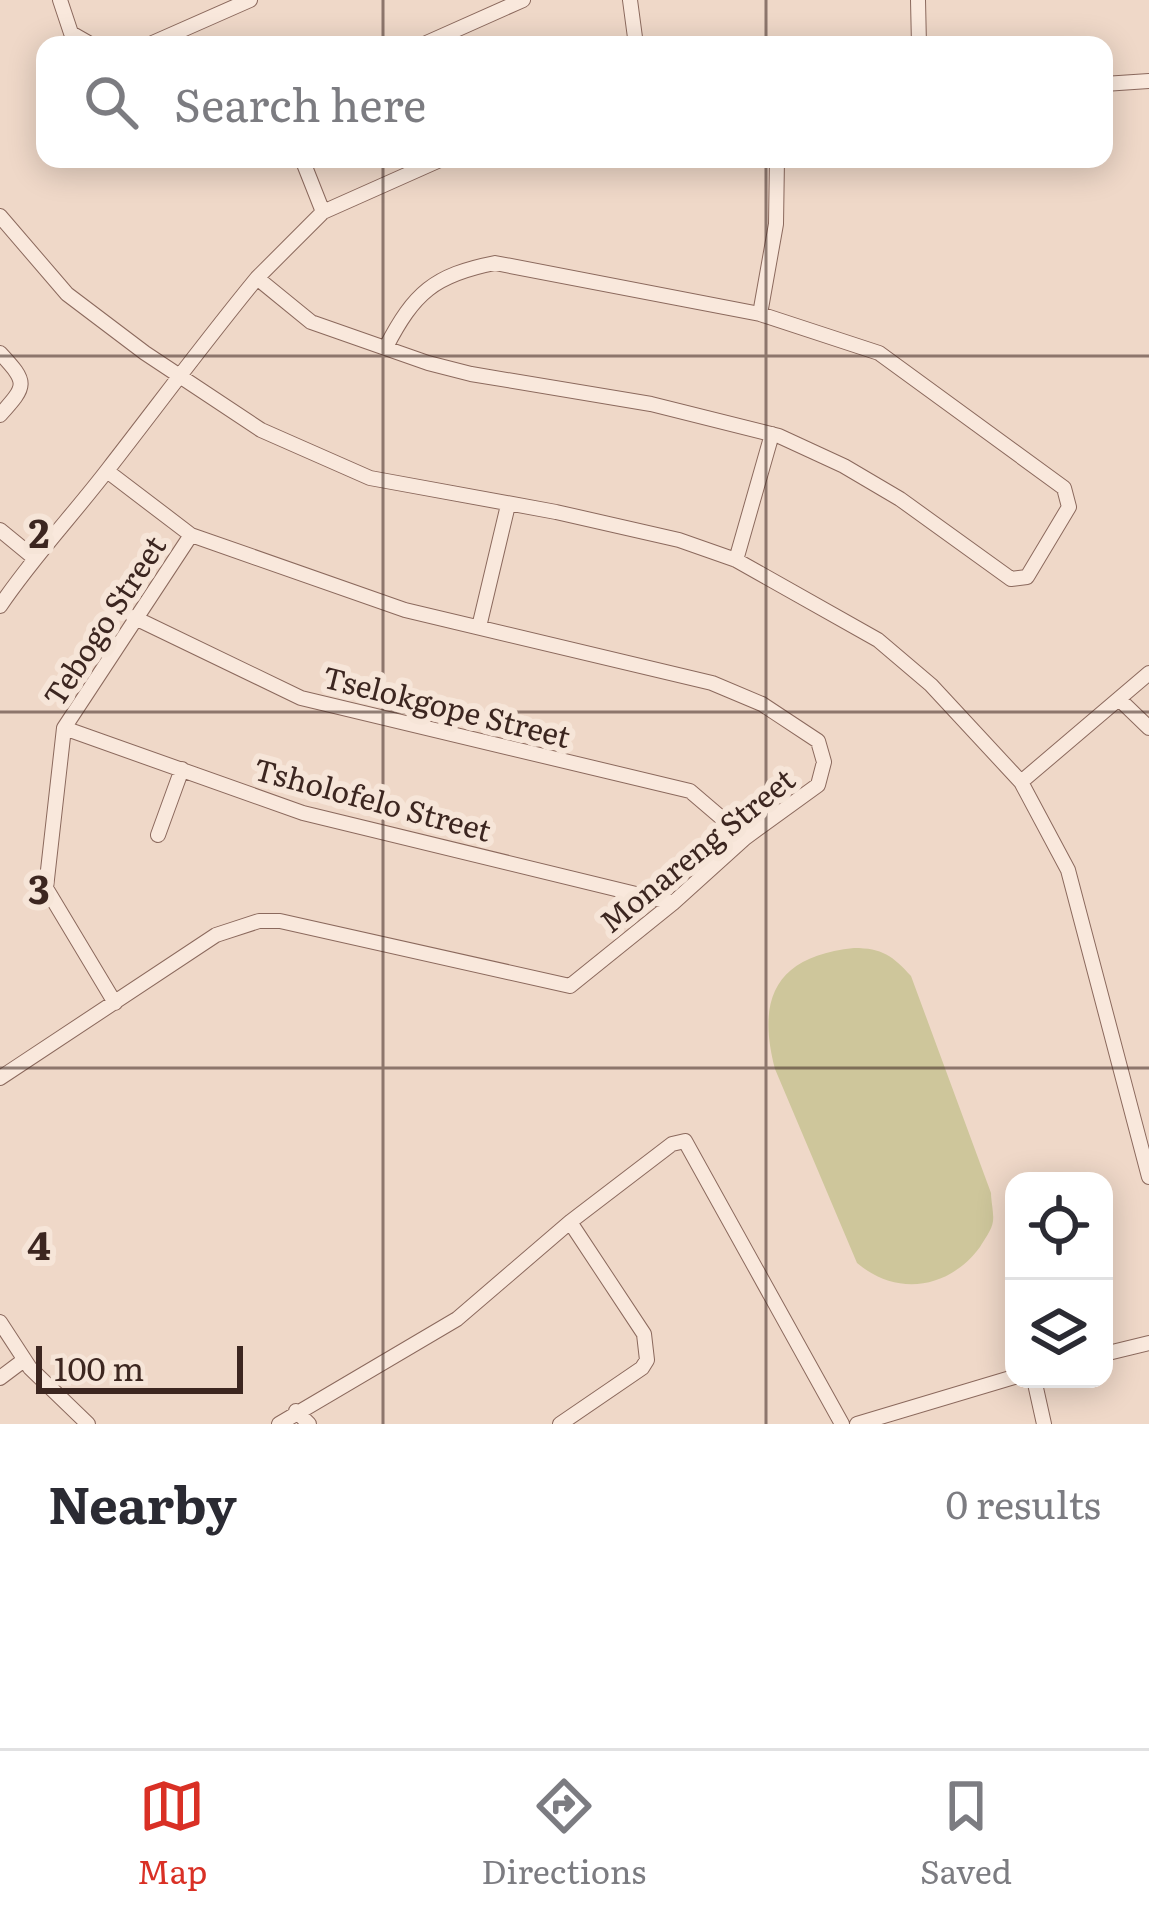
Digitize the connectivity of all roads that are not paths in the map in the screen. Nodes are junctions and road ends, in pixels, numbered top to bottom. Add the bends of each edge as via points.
1 (60, 0) edge
2 (250, 0) edge
3 (523, 0) edge
4 (630, 0) edge
5 (918, 0) edge
6 (76, 36) edge
7 (168, 36) edge
8 (442, 36) edge
9 (635, 36) edge
10 (919, 36) edge
11 (1149, 81) edge
12 (1113, 83) edge
13 (306, 168) edge
14 (422, 168) edge
15 (776, 168) edge
16 (323, 212) junction
17 (0, 217) edge
18 (257, 278) junction
19 (760, 314) junction
20 (386, 347) junction
21 (0, 353) edge
22 (178, 375) junction
23 (0, 415) edge
24 (772, 434) junction
25 (107, 471) junction
26 (508, 506) junction
27 (0, 530) edge
28 (191, 535) junction
29 (33, 557) junction
30 (736, 560) junction
31 (0, 606) edge
32 (133, 617) junction
33 (479, 627) junction
34 (1149, 674) edge
35 (1119, 699) junction
36 (64, 728) junction
37 (1149, 728) edge
38 (182, 770) junction
39 (1022, 782) junction
40 (158, 835) dead end
41 (745, 838) junction
42 (673, 903) junction
43 (115, 1003) junction
44 (0, 1078) edge
45 (1149, 1177) edge
46 (570, 1222) junction
47 (0, 1322) edge
48 (1149, 1342) edge
49 (1113, 1352) edge
50 (24, 1360) junction
51 (0, 1378) edge
52 (1005, 1380) edge
53 (1036, 1388) edge
54 (296, 1411) junction
55 (88, 1424) edge
56 (279, 1424) edge
57 (309, 1424) edge
58 (560, 1424) edge
59 (842, 1424) edge
60 (857, 1424) edge
61 (1044, 1424) edge

1 - 6 street
2 - 7 street
3 - 8 street
4 - 9 street
5 - 10 street
11 - 12 street
13 - 16 street
14 - 16 street
15 - 19 street via 776,224
16 - 18 street
17 - 22 street via 67,294
18 - 20 street via 311,322
18 - 22 street
19 - 20 street via 495,263 460,272 412,301
19 - 24 street via 889,359 1064,488 1069,507 1027,577 1011,579 844,466
20 - 24 street via 471,374 628,399
21 - 23 street via 22,384
22 - 25 street
22 - 26 street via 261,430 370,478
24 - 30 street
25 - 28 street, Monareng Street
25 - 29 street
26 - 30 street via 679,540
26 - 33 street
27 - 29 street
28 - 32 street, Tebogo Street
28 - 33 street, Monareng Street via 405,610
29 - 31 street
30 - 39 street via 878,640
32 - 36 street, Tebogo Street
32 - 41 street, Tselokgope Street via 302,698 689,791
33 - 41 street, Monareng Street via 712,683 818,740 818,784
34 - 35 street
35 - 37 street
35 - 39 street
36 - 38 street, Tsholofelo Street
36 - 43 street, Tebogo Street via 46,888
38 - 40 street
38 - 42 street, Tsholofelo Street via 303,813
39 - 45 street via 1068,870
41 - 42 street, Monareng Street
42 - 43 street, Monareng Street via 570,986 271,920 216,935
43 - 44 street, Monareng Street
46 - 54 street via 458,1319
46 - 58 street via 644,1334 647,1360
46 - 59 street via 673,1144 689,1144
47 - 50 street
48 - 49 street
50 - 51 street
50 - 55 street
52 - 60 street
53 - 61 street
54 - 56 street
54 - 57 street

